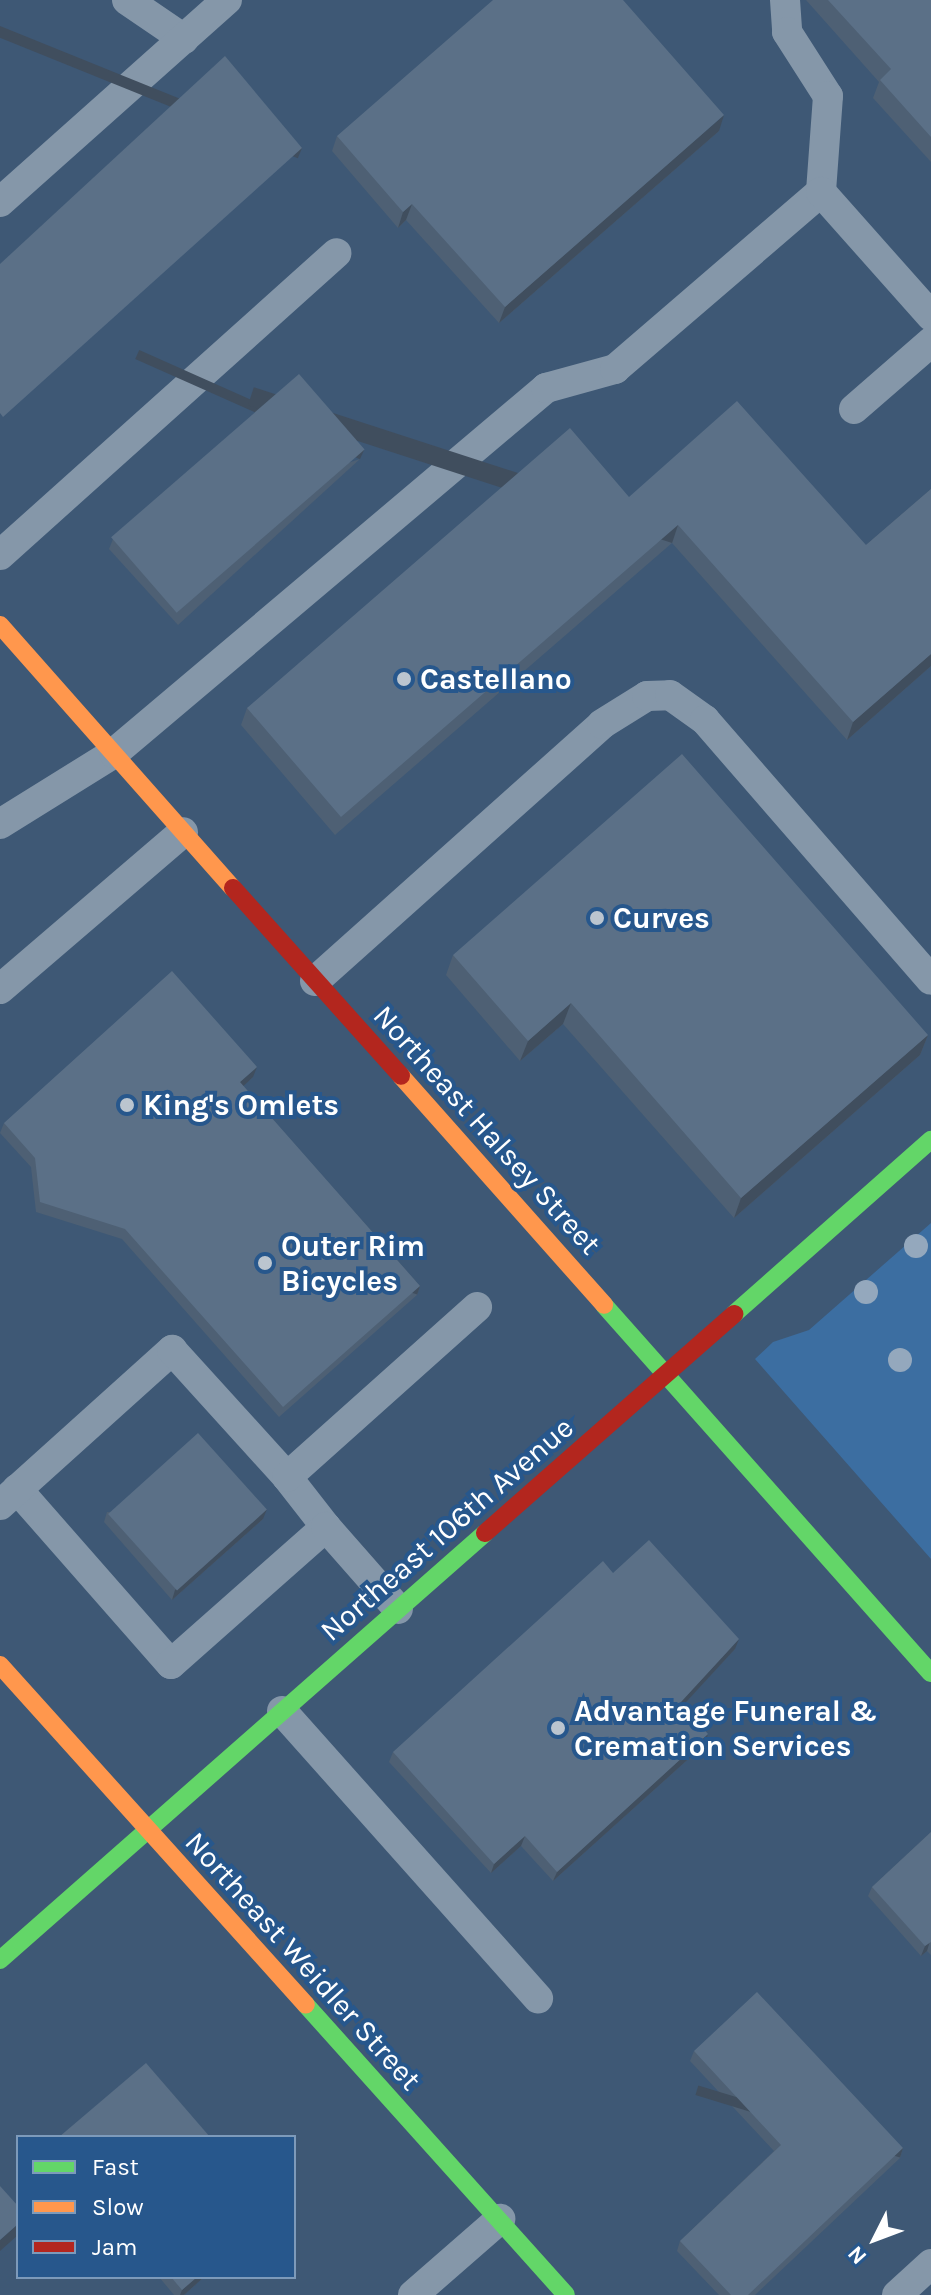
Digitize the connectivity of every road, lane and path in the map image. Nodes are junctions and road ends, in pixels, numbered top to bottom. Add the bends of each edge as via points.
1 (127, 0) edge
2 (785, 0) edge
3 (213, 5) edge
4 (184, 39) junction
5 (821, 192) junction
6 (0, 202) edge
7 (336, 253) dead end
8 (931, 316) edge
9 (931, 342) edge
10 (854, 409) dead end
11 (0, 555) edge
12 (0, 625) edge
13 (114, 753) junction
14 (5, 810) edge
15 (183, 832) junction
16 (931, 980) edge
17 (315, 981) junction
18 (0, 989) edge
19 (931, 1140) edge
20 (477, 1307) dead end
21 (666, 1373) junction
22 (287, 1477) junction
23 (9, 1497) edge
24 (326, 1527) junction
25 (398, 1609) junction
26 (0, 1665) edge
27 (931, 1673) edge
28 (282, 1711) junction
29 (147, 1832) junction
30 (0, 1960) edge
31 (538, 1998) dead end
32 (500, 2219) junction
33 (931, 2264) edge
34 (413, 2295) edge
35 (566, 2295) edge
36 (897, 2295) edge

1 - 4 lane
2 - 5 lane via 787,32 828,96
3 - 4 lane
4 - 6 lane
5 - 8 lane
5 - 13 lane via 615,369 546,388
7 - 11 lane
9 - 10 lane
12 - 13 main road, Northeast Halsey Street
13 - 14 lane
13 - 15 main road, Northeast Halsey Street
15 - 17 main road, Northeast Halsey Street
15 - 18 lane
16 - 17 lane via 705,720 670,695 647,696 602,724
17 - 21 main road, Northeast Halsey Street
19 - 21 main road, Northeast 106th Avenue
20 - 22 lane
21 - 25 main road, Northeast 106th Avenue
21 - 27 main road, Northeast Halsey Street
22 - 23 lane via 172,1350
22 - 24 lane
23 - 24 lane via 171,1664
24 - 25 lane
25 - 28 main road, Northeast 106th Avenue
26 - 29 main road, Northeast Weidler Street
28 - 29 main road, Northeast 106th Avenue
28 - 31 lane
29 - 30 main road, Northeast 106th Avenue
29 - 32 main road, Northeast Weidler Street
32 - 34 lane
32 - 35 main road, Northeast Weidler Street
33 - 36 lane

